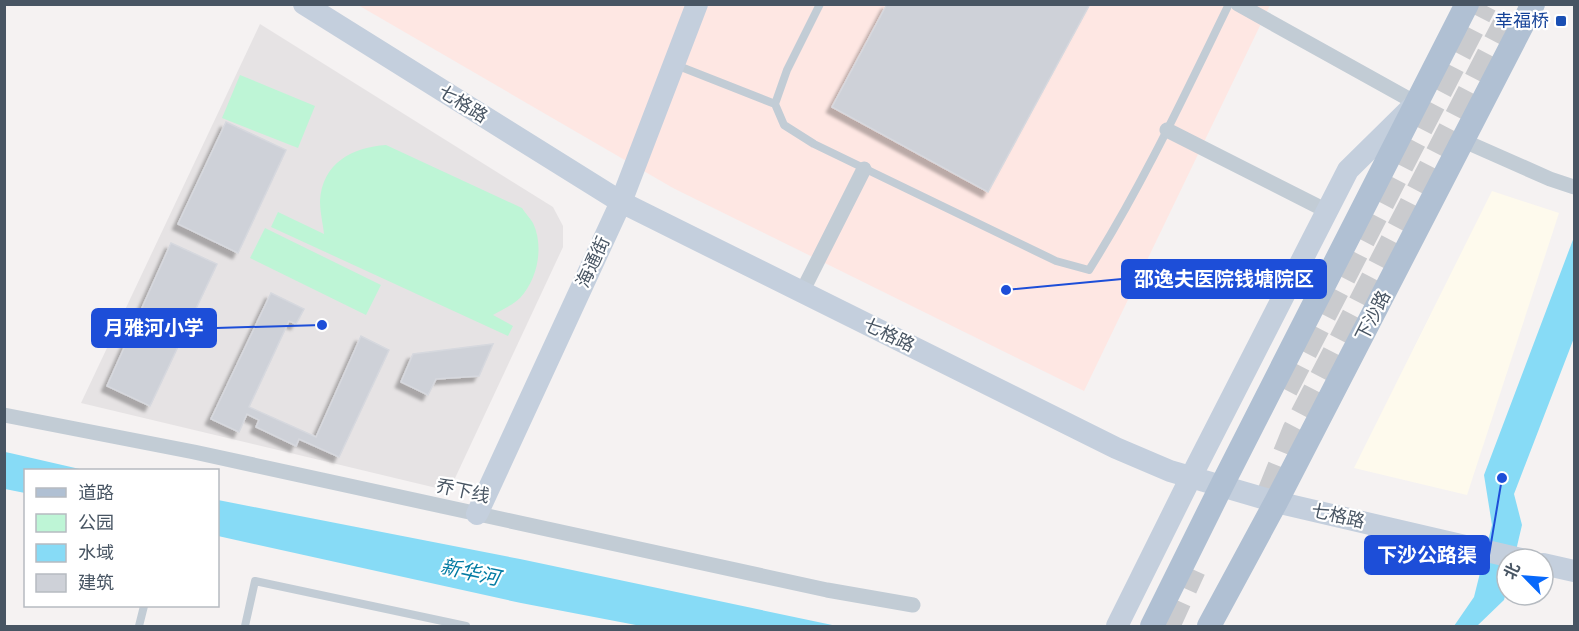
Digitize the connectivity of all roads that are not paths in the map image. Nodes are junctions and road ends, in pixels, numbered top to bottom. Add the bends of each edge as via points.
1 (303, 4) edge
2 (698, 4) edge
3 (820, 4) edge
4 (1229, 4) edge
5 (1238, 4) edge
6 (1467, 4) edge
7 (1533, 4) edge
8 (674, 64) junction
9 (1416, 103) junction
10 (775, 104) junction
11 (1167, 130) junction
12 (1464, 141) junction
13 (864, 169) junction
14 (1575, 187) edge
15 (621, 202) junction
16 (1328, 211) junction
17 (802, 292) junction
18 (4, 415) edge
19 (1191, 477) junction
20 (1222, 485) junction
21 (1276, 502) junction
22 (477, 514) junction
23 (1495, 553) edge
24 (1555, 567) edge
25 (1575, 571) edge
26 (913, 605) dead end
27 (144, 607) edge
28 (456, 626) edge
29 (139, 627) edge
30 (245, 627) edge
31 (466, 627) edge
32 (1117, 627) edge
33 (1152, 627) edge
34 (1209, 627) edge

1 - 15 street, 七格路
2 - 8 street, 海通街
3 - 10 lane via 787,70
4 - 11 lane
5 - 9 street
6 - 9 main road
7 - 12 main road, 下沙路
8 - 10 lane
8 - 15 street, 海通街
9 - 16 street via 1348,170
9 - 20 main road
10 - 13 lane via 784,125
11 - 13 lane via 1089,270 1056,261
11 - 16 street
12 - 14 street
12 - 21 main road, 下沙路
13 - 17 street
15 - 17 street, 七格路
15 - 22 street, 海通街
16 - 19 street
17 - 19 street, 七格路 via 1116,448
18 - 22 street, 乔下线
19 - 20 street, 七格路
19 - 32 street
20 - 21 street, 七格路
20 - 33 main road
21 - 23 street, 七格路
21 - 34 main road, 下沙路
22 - 26 street, 乔下线
24 - 25 street
27 - 29 lane
28 - 30 lane via 255,580
28 - 31 lane

